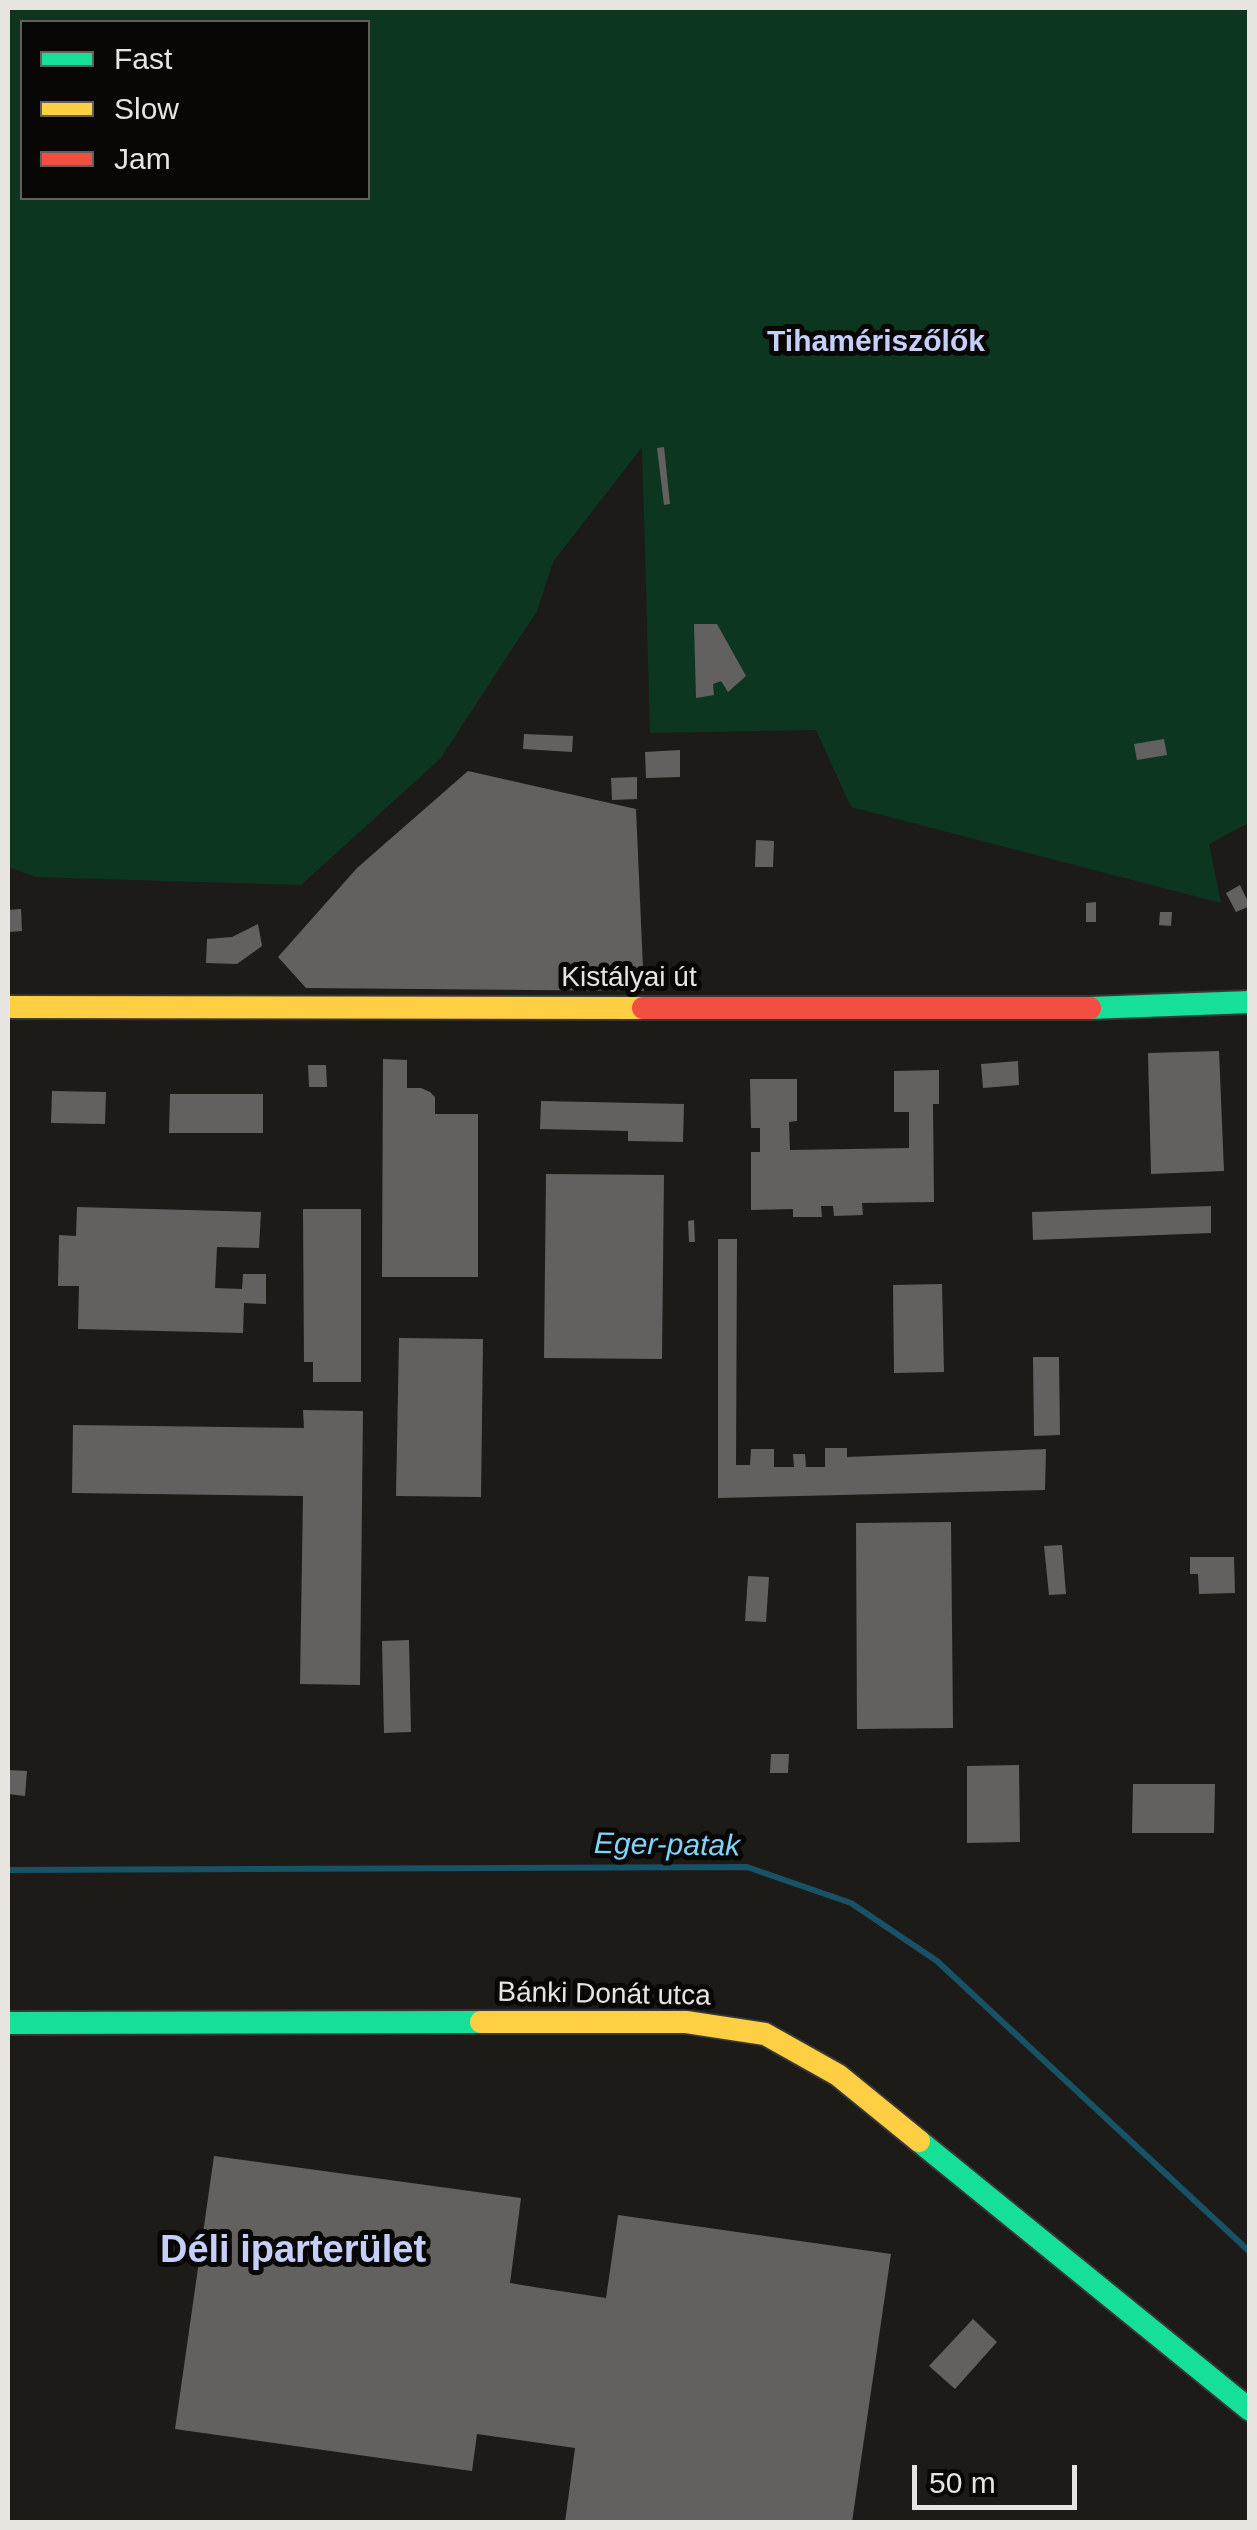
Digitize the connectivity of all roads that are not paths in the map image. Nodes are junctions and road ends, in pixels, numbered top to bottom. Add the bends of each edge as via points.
1 (1250, 1002) edge
2 (8, 1007) edge
3 (8, 2023) edge
4 (1250, 2410) edge

1 - 2 street, Kistályai út via 1100,1008
3 - 4 street, Bánki Donát utca via 686,2022 765,2034 838,2074

